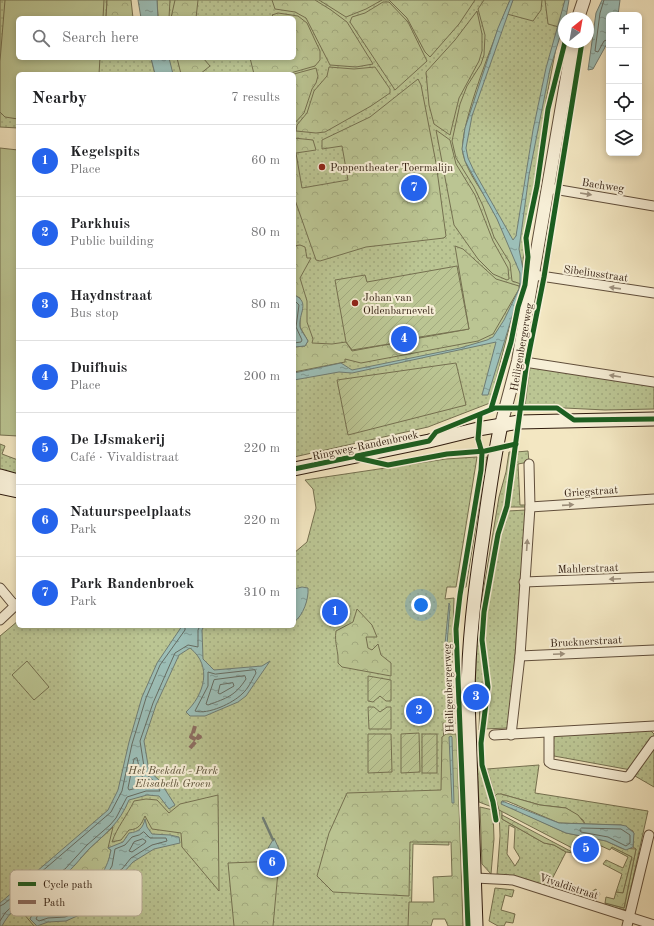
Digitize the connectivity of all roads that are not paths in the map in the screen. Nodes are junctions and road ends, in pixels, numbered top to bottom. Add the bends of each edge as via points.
1 (578, 0) edge
2 (584, 0) edge
3 (578, 12) edge
4 (580, 12) edge
5 (572, 48) edge
6 (548, 188) junction
7 (654, 206) edge
8 (534, 275) junction
9 (654, 293) edge
10 (518, 361) junction
11 (654, 382) edge
12 (654, 418) edge
13 (501, 425) junction
14 (529, 464) dead end
15 (296, 469) edge
16 (0, 476) edge
17 (16, 480) edge
18 (0, 487) edge
19 (16, 491) edge
20 (654, 499) edge
21 (530, 507) junction
22 (654, 577) edge
23 (524, 582) junction
24 (0, 588) edge
25 (16, 604) edge
26 (16, 606) edge
27 (0, 620) edge
28 (654, 650) edge
29 (520, 656) junction
30 (654, 726) edge
31 (549, 733) junction
32 (494, 735) dead end
33 (511, 735) junction
34 (654, 741) edge
35 (649, 835) dead end
36 (475, 878) junction
37 (628, 922) edge
38 (654, 925) edge
39 (476, 926) edge

1 - 3 street
2 - 4 street
5 - 6 street, Heiligenbergerweg
6 -> 7 street, Bachweg
6 - 8 street, Heiligenbergerweg
9 -> 8 street, Sibeliusstraat
8 - 10 street, Heiligenbergerweg
11 -> 10 street
10 - 13 street, Heiligenbergerweg
12 - 13 main road, Ringweg-Randenbroek via 519,422
13 - 15 main road, Ringweg-Randenbroek
13 - 36 main road, Heiligenbergerweg via 476,588 468,670
14 - 21 street
16 - 17 main road
18 - 19 main road
21 -> 20 street, Griegstraat
23 -> 21 street
22 -> 23 street, Mahlerstraat
23 - 29 street
24 - 25 street
26 - 27 street
29 -> 28 street, Brucknerstraat
29 - 33 street
30 - 31 street
31 - 33 street
31 - 34 street via 548,753 549,762 552,764 626,777
32 - 33 street
35 - 37 street
36 - 37 street, Vivaldistraat via 513,880
36 - 39 main road, Heiligenbergerweg
37 - 38 street, Vivaldistraat

